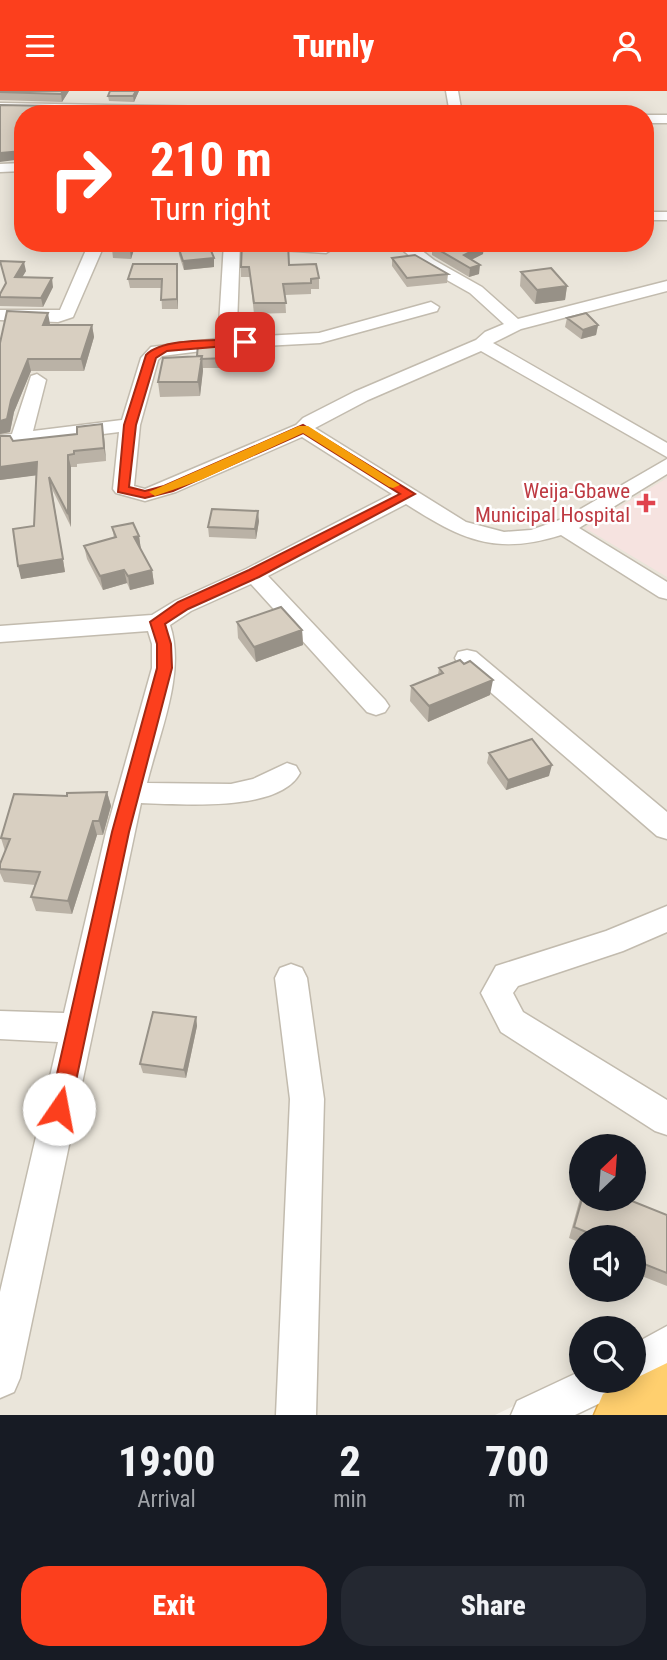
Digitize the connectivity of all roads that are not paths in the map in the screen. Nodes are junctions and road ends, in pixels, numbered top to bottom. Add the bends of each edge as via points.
1 (93, 252) edge
2 (232, 252) edge
3 (414, 252) edge
4 (667, 286) edge
5 (431, 307) dead end
6 (0, 316) edge
7 (228, 325) dead end
8 (515, 325) junction
9 (482, 344) junction
10 (37, 380) dead end
11 (130, 425) junction
12 (303, 429) junction
13 (21, 439) junction
14 (0, 442) edge
15 (667, 451) edge
16 (667, 465) edge
17 (409, 494) junction
18 (561, 526) junction
19 (254, 573) junction
20 (667, 592) edge
21 (157, 622) junction
22 (0, 634) edge
23 (467, 658) dead end
24 (376, 706) dead end
25 (287, 773) dead end
26 (131, 793) junction
27 (667, 828) edge
28 (667, 919) edge
29 (290, 978) dead end
30 (0, 1025) edge
31 (77, 1028) junction
32 (667, 1119) edge
33 (667, 1345) edge
34 (646, 1358) edge
35 (0, 1378) edge
36 (667, 1392) edge
37 (578, 1393) edge
38 (296, 1415) edge
39 (531, 1415) edge
40 (624, 1415) edge

1 - 6 street via 67,313 58,317
2 - 7 street
3 - 8 street via 477,290
4 - 8 street
5 - 11 street via 320,338 156,351
8 - 9 street
9 - 12 street via 360,396
9 - 15 street
10 - 13 street
11 - 12 street via 123,489 145,495 197,478
11 - 13 street
12 - 17 street
13 - 14 street
16 - 18 street
17 - 18 street via 458,527 487,535 537,535
17 - 19 street
18 - 20 street
19 - 21 street
19 - 24 street
21 - 22 street
21 - 26 street via 164,644 164,668
23 - 27 street
25 - 26 street via 239,793
26 - 31 street
28 - 32 street via 507,976 497,993 512,1022
29 - 38 street via 307,1099
30 - 31 street
31 - 35 street
33 - 34 street
36 - 40 highway
37 - 39 street

